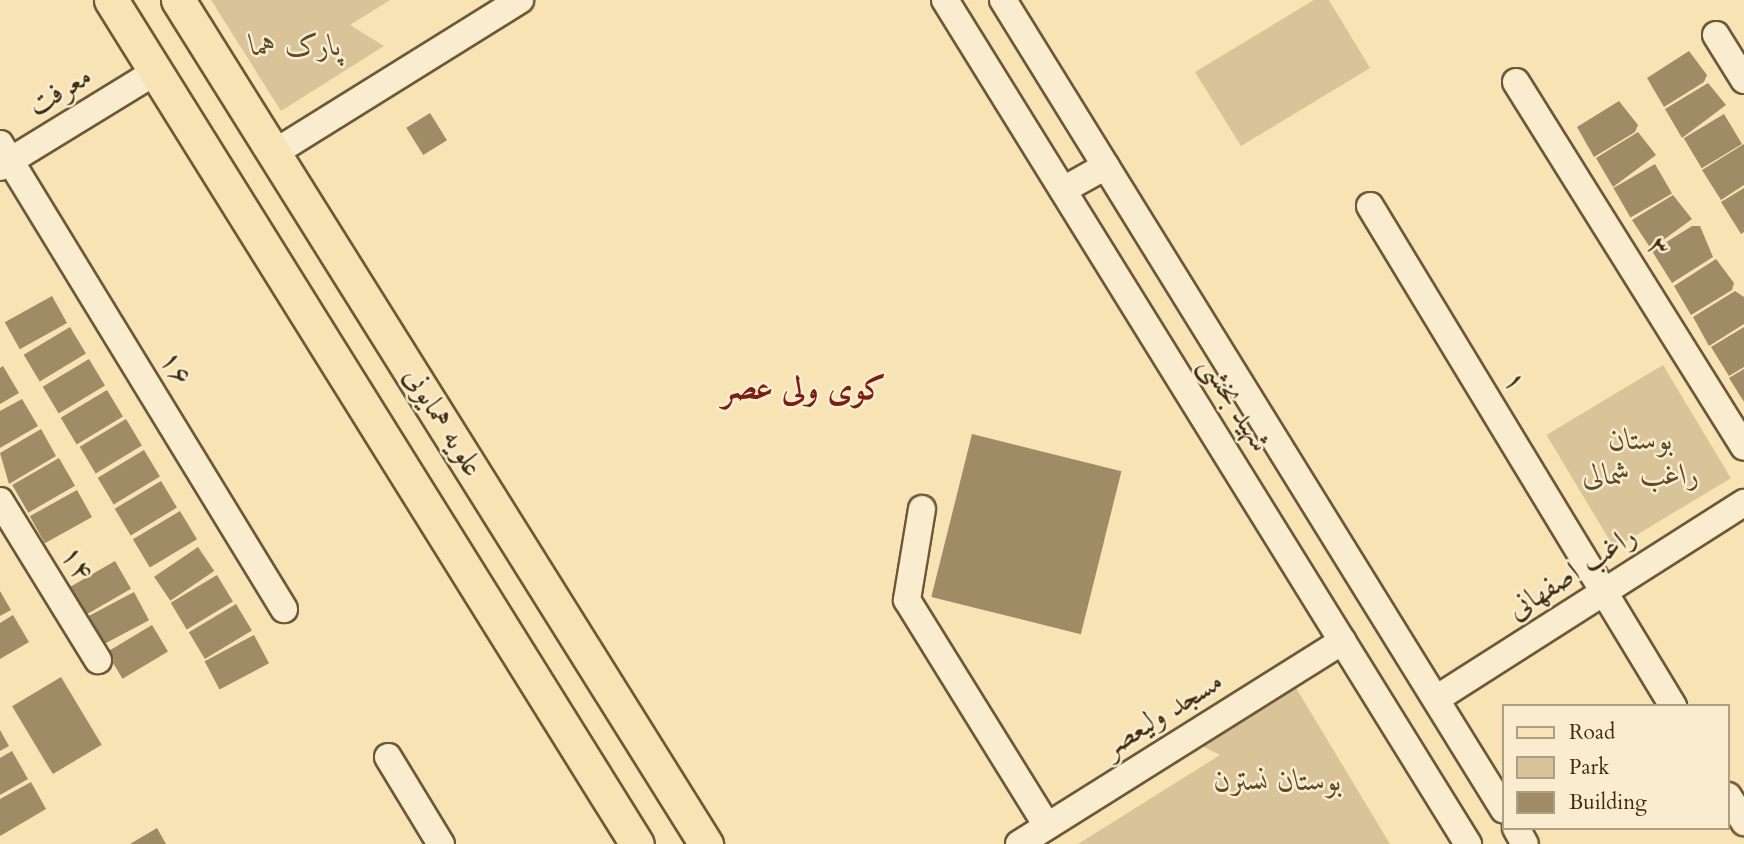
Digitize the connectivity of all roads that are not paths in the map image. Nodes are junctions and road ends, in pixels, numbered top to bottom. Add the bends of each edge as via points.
1 (111, 0) edge
2 (178, 0) edge
3 (520, 0) edge
4 (945, 0) edge
5 (1003, 0) edge
6 (1716, 35) dead end
7 (155, 72) junction
8 (1744, 80) edge
9 (1516, 82) dead end
10 (274, 153) junction
11 (3, 157) edge
12 (1105, 166) junction
13 (1063, 190) junction
14 (1370, 206) dead end
15 (1744, 447) edge
16 (0, 501) edge
17 (1744, 503) edge
18 (922, 509) dead end
19 (1604, 592) junction
20 (284, 609) dead end
21 (1343, 641) junction
22 (98, 660) dead end
23 (1436, 699) junction
24 (1672, 704) edge
25 (388, 757) dead end
26 (1730, 799) edge
27 (1502, 807) edge
28 (1744, 822) edge
29 (1047, 826) junction
30 (441, 844) edge
31 (637, 844) edge
32 (706, 844) edge
33 (1018, 844) edge
34 (1468, 844) edge

1 - 7 main road, علویه همایونی
2 - 10 main road, علویه همایونی
3 - 10 street
4 - 13 street, شهید بخشی
5 - 12 street, شهید بخشی
6 - 8 street
7 - 11 street, معرفت
7 - 31 main road, علویه همایونی
9 - 15 street, ۳
10 - 32 main road, علویه همایونی
11 - 20 street, ۱۶
12 - 13 street
12 - 23 street, شهید بخشی
13 - 21 street, شهید بخشی
14 - 19 street, ۱
16 - 22 street, ۱۴
17 - 19 street, راغب اصفهانی
18 - 29 street via 907,600
19 - 23 street, راغب اصفهانی
19 - 24 street, ۱
21 - 29 street, مسجد ولیعصر
21 - 34 street, شهید بخشی
23 - 27 street, شهید بخشی
25 - 30 street
26 - 28 street
29 - 33 street, مسجد ولیعصر

